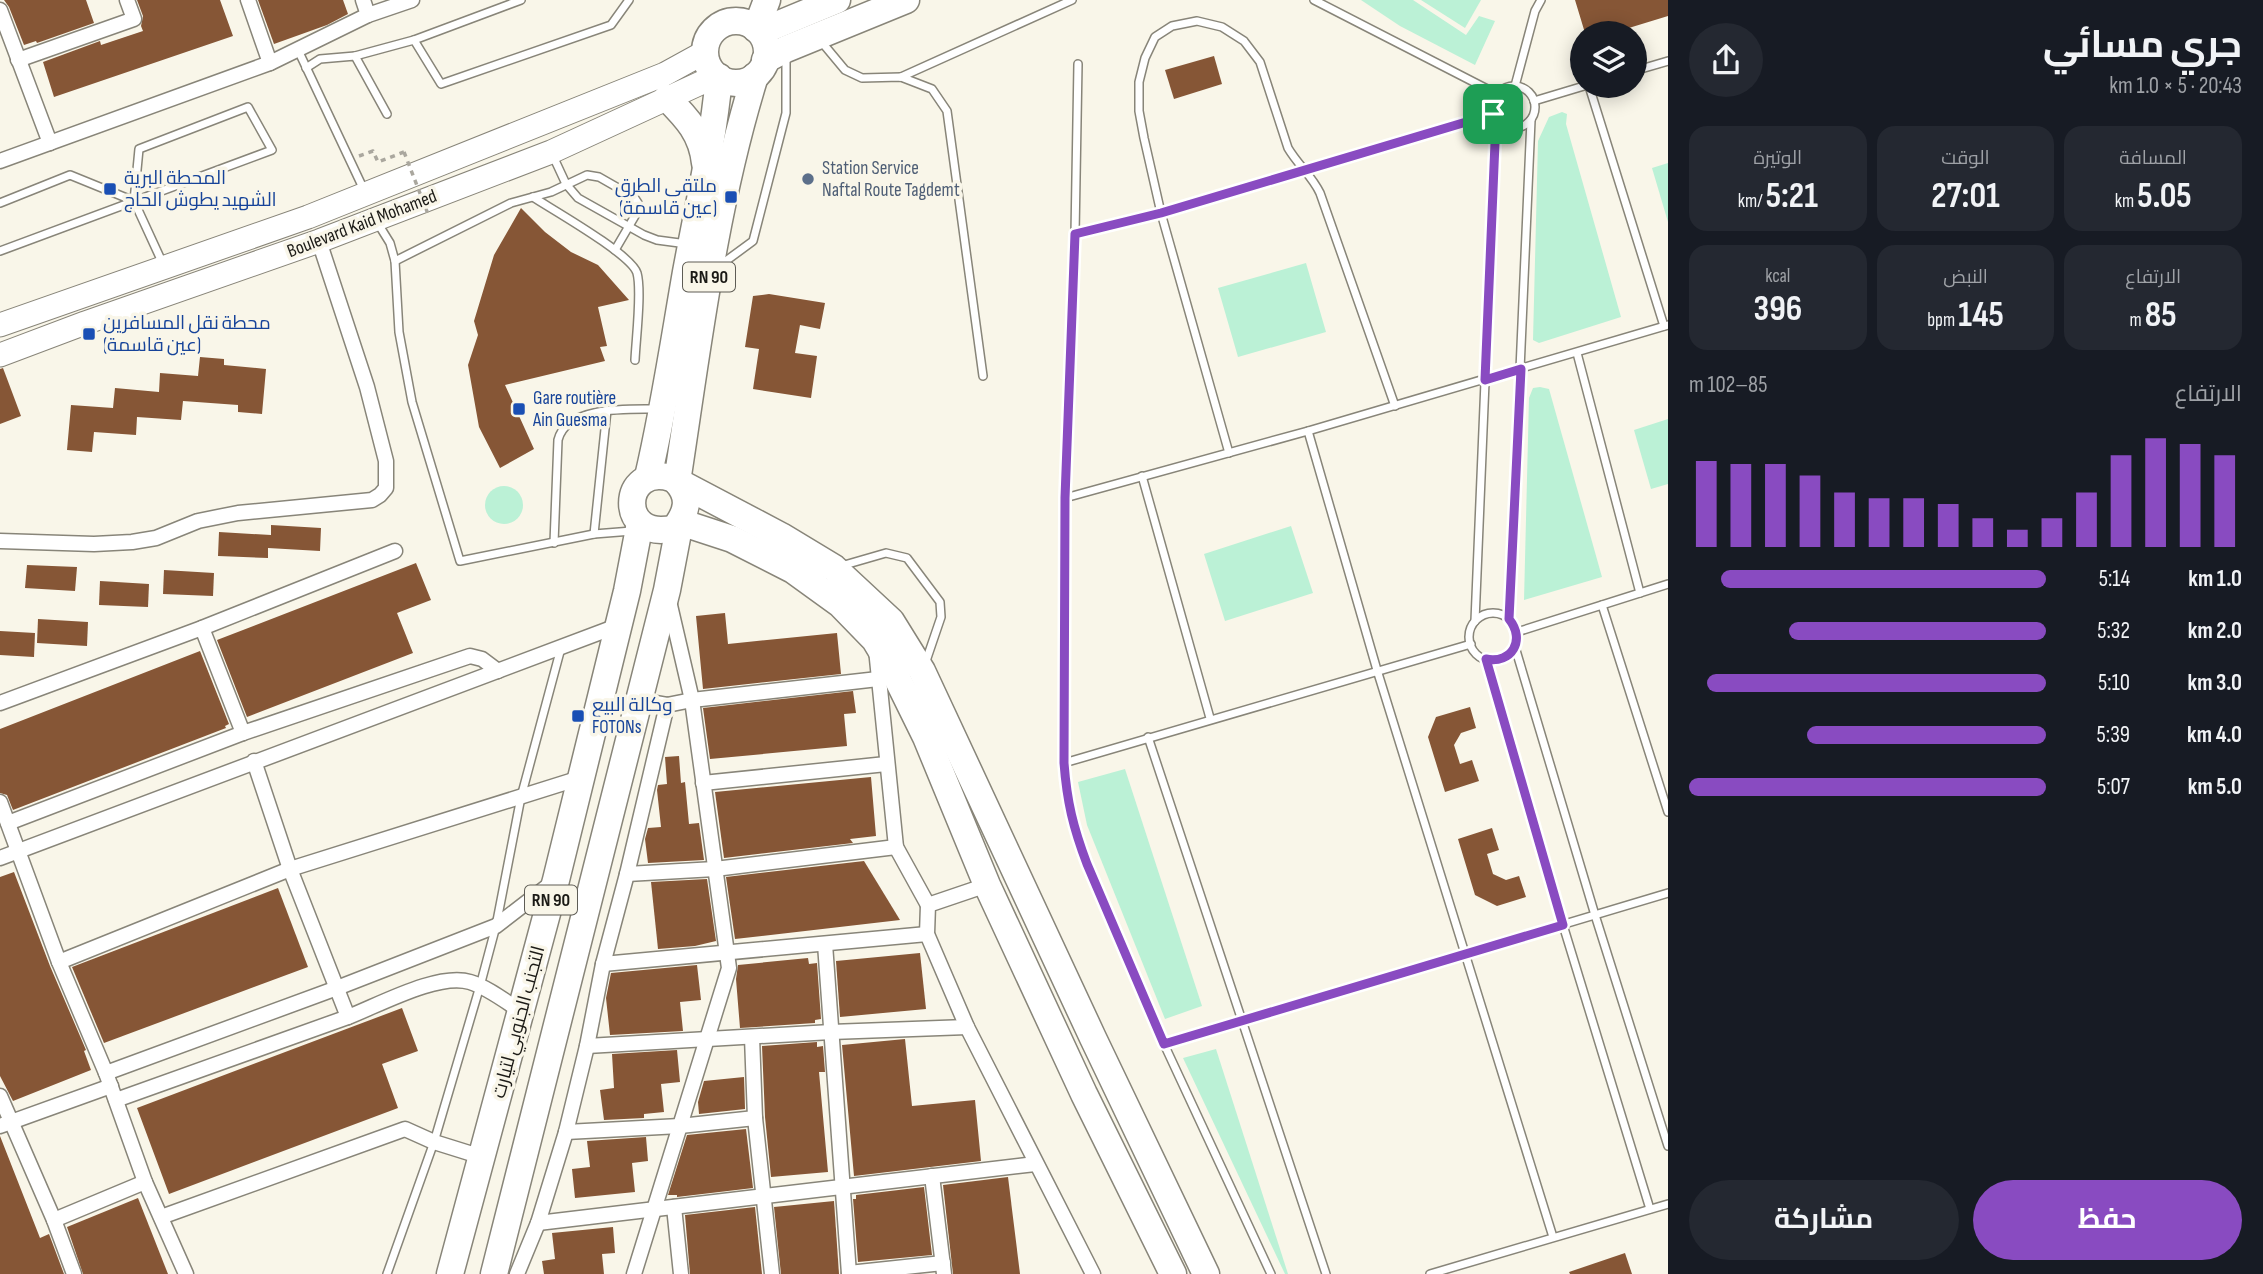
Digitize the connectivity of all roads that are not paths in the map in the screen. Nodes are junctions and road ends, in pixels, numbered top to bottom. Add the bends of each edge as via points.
1 (127, 0) edge
2 (248, 0) edge
3 (363, 0) edge
4 (412, 0) edge
5 (521, 0) edge
6 (629, 0) edge
7 (731, 0) edge
8 (767, 0) edge
9 (829, 0) edge
10 (906, 0) edge
11 (1072, 0) edge
12 (1314, 0) edge
13 (1541, 0) edge
14 (0, 9) edge
15 (368, 15) junction
16 (718, 26) junction
17 (758, 30) junction
18 (817, 37) junction
19 (414, 40) junction
20 (298, 51) junction
21 (705, 52) junction
22 (355, 55) junction
23 (18, 60) junction
24 (1668, 61) edge
25 (769, 62) junction
26 (270, 63) junction
27 (1078, 64) dead end
28 (1647, 67) edge
29 (306, 68) junction
30 (901, 76) junction
31 (717, 77) junction
32 (1515, 86) junction
33 (1570, 91) edge
34 (1497, 94) junction
35 (667, 98) junction
36 (1591, 98) edge
37 (1534, 101) junction
38 (387, 114) dead end
39 (1494, 116) junction
40 (1531, 120) junction
41 (50, 143) junction
42 (551, 152) junction
43 (0, 161) edge
44 (706, 168) junction
45 (1305, 170) junction
46 (566, 184) junction
47 (366, 194) junction
48 (533, 197) junction
49 (134, 201) junction
50 (0, 203) edge
51 (1161, 213) junction
52 (376, 219) junction
53 (628, 227) junction
54 (1075, 234) junction
55 (319, 241) junction
56 (692, 245) junction
57 (615, 250) junction
58 (0, 251) edge
59 (395, 261) junction
60 (164, 268) junction
61 (709, 272) junction
62 (0, 325) edge
63 (1666, 325) edge
64 (1577, 353) junction
65 (0, 355) edge
66 (635, 360) dead end
67 (1521, 369) junction
68 (983, 376) dead end
69 (1485, 380) junction
70 (1395, 406) junction
71 (664, 409) junction
72 (607, 410) junction
73 (1308, 431) junction
74 (1229, 453) junction
75 (648, 477) junction
76 (1142, 477) junction
77 (677, 482) junction
78 (1065, 498) junction
79 (680, 522) junction
80 (640, 527) junction
81 (594, 534) junction
82 (0, 541) edge
83 (554, 543) junction
84 (395, 551) dead end
85 (834, 568) junction
86 (1668, 584) edge
87 (667, 590) junction
88 (1640, 593) junction
89 (1602, 605) junction
90 (1509, 619) junction
91 (1475, 621) junction
92 (617, 626) junction
93 (202, 628) junction
94 (1517, 632) junction
95 (875, 640) junction
96 (1471, 643) junction
97 (1515, 647) junction
98 (562, 648) junction
99 (1486, 659) junction
100 (1377, 670) junction
101 (498, 671) junction
102 (922, 671) junction
103 (878, 679) junction
104 (692, 699) junction
105 (638, 700) junction
106 (0, 702) edge
107 (667, 705) junction
108 (1210, 718) junction
109 (243, 733) junction
110 (1149, 737) junction
111 (254, 761) junction
112 (1064, 763) junction
113 (886, 764) junction
114 (580, 778) junction
115 (704, 783) junction
116 (521, 797) junction
117 (0, 802) edge
118 (1668, 812) edge
119 (8, 822) junction
120 (896, 847) junction
121 (19, 850) junction
122 (0, 858) edge
123 (290, 869) junction
124 (715, 869) junction
125 (627, 874) junction
126 (556, 880) junction
127 (987, 884) junction
128 (1668, 893) edge
129 (928, 905) junction
130 (1595, 915) junction
131 (1563, 925) junction
132 (496, 926) junction
133 (927, 934) junction
134 (825, 944) junction
135 (727, 953) junction
136 (1465, 954) junction
137 (59, 962) junction
138 (603, 964) junction
139 (480, 986) junction
140 (337, 988) junction
141 (522, 1012) junction
142 (348, 1017) junction
143 (1242, 1020) junction
144 (967, 1027) junction
145 (831, 1032) junction
146 (752, 1037) junction
147 (706, 1040) junction
148 (1164, 1044) junction
149 (587, 1046) junction
150 (111, 1087) junction
151 (0, 1096) edge
152 (755, 1118) junction
153 (5, 1124) edge
154 (680, 1126) junction
155 (566, 1132) junction
156 (434, 1142) junction
157 (1668, 1146) edge
158 (482, 1157) junction
159 (1035, 1164) junction
160 (932, 1176) junction
161 (145, 1182) junction
162 (844, 1187) junction
163 (765, 1196) junction
164 (1668, 1203) edge
165 (674, 1207) junction
166 (1650, 1209) junction
167 (653, 1210) junction
168 (161, 1216) junction
169 (54, 1220) junction
170 (538, 1223) junction
171 (1553, 1237) junction
172 (944, 1268) edge
173 (74, 1274) edge
174 (186, 1274) edge
175 (387, 1274) edge
176 (450, 1274) edge
177 (494, 1274) edge
178 (517, 1274) edge
179 (634, 1274) edge
180 (681, 1274) edge
181 (772, 1274) edge
182 (849, 1274) edge
183 (1093, 1274) edge
184 (1173, 1274) edge
185 (1206, 1274) edge
186 (1271, 1274) edge
187 (1326, 1274) edge
188 (1430, 1274) edge

1 - 23 street via 134,19
2 - 26 street
3 - 15 street
4 - 15 street
5 - 19 lane
6 - 19 lane via 611,25 440,84
7 - 16 highway
8 - 17 highway
9 - 17 highway
10 - 18 highway
11 - 30 lane
12 - 34 lane
13 - 32 lane
14 - 23 street
15 - 20 street
16 - 17 highway via 742,21
16 - 21 highway via 708,37
17 - 25 highway
18 - 25 highway
18 - 30 lane via 845,69 862,78
19 - 22 lane
20 - 26 street
20 - 29 lane
21 - 31 highway
21 - 47 main road, Boulevard Kaid Mohamed via 665,74
22 - 29 lane via 320,59
22 - 38 lane
23 - 41 street
24 - 28 lane
25 - 31 highway via 741,82
25 - 61 highway, RN 90 via 725,185
25 - 61 lane via 786,113 753,241
26 - 41 street
27 - 54 lane
29 - 47 lane
30 - 68 lane via 932,89 947,111
31 - 35 main road, Boulevard Kaid Mohamed
31 - 44 highway, RN 90
32 - 34 lane
32 - 37 lane via 1527,90
33 - 37 lane
34 - 39 lane
35 - 42 main road, Boulevard Kaid Mohamed
35 - 44 highway via 694,127
36 - 63 lane
37 - 40 lane
39 - 40 lane via 1509,128 1525,126
39 - 45 lane
39 - 69 lane
40 - 67 lane
41 - 43 street
42 - 46 lane
42 - 52 main road, Boulevard Kaid Mohamed
44 - 56 highway, RN 90
45 - 51 lane
45 - 51 lane via 1288,148 1260,62 1244,41 1222,27 1197,21 1172,26 1155,37 1139,82 1139,111
45 - 70 lane via 1320,193
46 - 48 lane
46 - 53 lane via 578,198
46 - 53 lane via 592,175 634,197 639,209
47 - 60 main road, Boulevard Kaid Mohamed
48 - 57 lane
48 - 59 lane via 504,206
49 - 49 lane via 139,149 248,107 272,150
49 - 50 lane via 70,175
49 - 58 lane
49 - 60 lane
51 - 54 lane
51 - 74 lane
52 - 55 main road, Boulevard Kaid Mohamed
52 - 59 lane
53 - 56 lane via 650,238
53 - 57 lane
54 - 78 lane
55 - 65 main road, Boulevard Kaid Mohamed
55 - 82 street via 386,461 386,488 380,495 372,500 238,513 132,542
56 - 71 highway, RN 90
57 - 66 lane via 630,261 637,275
59 - 83 lane via 399,332 409,390 460,561
60 - 62 main road, Boulevard Kaid Mohamed
61 - 77 highway, RN 90
63 - 64 lane
64 - 67 lane
64 - 88 lane
67 - 69 lane
67 - 90 lane
69 - 70 lane
69 - 91 lane
70 - 73 lane
71 - 72 lane
71 - 75 highway, RN 90
72 - 81 lane
72 - 83 lane via 574,419 560,433
73 - 74 lane
73 - 100 lane
74 - 76 lane
75 - 77 highway via 663,475
75 - 80 highway via 632,498
76 - 78 lane
76 - 108 lane
77 - 79 highway via 686,497
77 - 85 highway
78 - 112 lane
79 - 80 highway via 664,531
79 - 87 highway, التجنب الجنوبي لتيارت / RN 90
79 - 95 highway via 733,539 793,570 840,604
80 - 81 lane
80 - 92 highway, التجنب الجنوبي لتيارت / RN 90
81 - 83 lane
84 - 93 street
85 - 102 highway via 891,621
85 - 102 lane via 886,553 907,558 940,602 941,617
86 - 88 lane
87 - 104 street
87 - 105 highway, التجنب الجنوبي لتيارت / RN 90
88 - 89 lane
89 - 94 lane
89 - 118 lane
90 - 91 lane via 1492,613
90 - 94 lane
91 - 96 lane
92 - 98 street
92 - 114 highway, التجنب الجنوبي لتيارت / RN 90
93 - 106 street
93 - 109 street
94 - 97 lane
95 - 103 street
95 - 127 highway via 926,737
96 - 99 lane
96 - 100 lane
97 - 99 lane via 1503,659
97 - 130 lane
98 - 101 street
98 - 116 lane
99 - 131 lane
100 - 108 lane
100 - 136 lane
101 - 109 street via 470,656
101 - 111 street
102 - 185 highway
103 - 104 street
103 - 113 street
104 - 107 street
104 - 115 street
105 - 107 street
105 - 177 highway, التجنب الجنوبي لتيارت / RN 90
107 - 125 street
108 - 110 lane
109 - 119 street
110 - 112 lane
110 - 143 lane
111 - 121 street
111 - 123 street
112 - 148 lane via 1076,834
113 - 115 street
113 - 120 street
114 - 116 street
114 - 126 highway, التجنب الجنوبي لتيارت / RN 90
115 - 124 street
116 - 123 street
116 - 132 lane
117 - 119 street
119 - 121 street
120 - 124 street
120 - 129 street
121 - 122 street
121 - 137 street
123 - 137 street
123 - 140 street
124 - 125 street
124 - 135 street
125 - 138 street
126 - 132 street
126 - 141 highway, التجنب الجنوبي لتيارت / RN 90
127 - 129 street
127 - 184 highway
128 - 130 lane
129 - 133 street
130 - 131 lane
130 - 157 lane
131 - 136 lane
131 - 166 lane
132 - 139 lane
132 - 140 street
133 - 134 street
133 - 144 street
134 - 135 street
134 - 145 street
135 - 138 street
135 - 147 street via 729,968
136 - 143 lane
136 - 171 lane
137 - 150 street
138 - 149 street
139 - 141 street
139 - 142 street via 446,979
139 - 156 lane
140 - 142 street
140 - 150 street
141 - 158 highway, التجنب الجنوبي لتيارت / RN 90
142 - 150 street
143 - 148 lane
143 - 187 lane
144 - 145 street
144 - 159 street
145 - 146 street
145 - 162 street
146 - 147 street
146 - 152 street
147 - 149 street
147 - 154 street
148 - 186 lane
149 - 155 street
150 - 153 street
150 - 161 street
151 - 153 street
152 - 154 street
152 - 163 street
153 - 169 street
154 - 155 street
154 - 167 street
155 - 170 street
156 - 158 street
156 - 168 street via 405,1129
156 - 175 lane
158 - 176 highway, التجنب الجنوبي لتيارت / RN 90
159 - 160 street
159 - 183 street
160 - 162 street
160 - 172 street
161 - 168 street
161 - 169 street
162 - 163 street
162 - 182 street
163 - 165 street
163 - 181 street
164 - 166 lane
165 - 167 street
165 - 180 street
166 - 171 lane
167 - 170 street
167 - 179 street
168 - 174 street
169 - 173 street
170 - 178 street
171 - 188 lane
172 - 182 street

